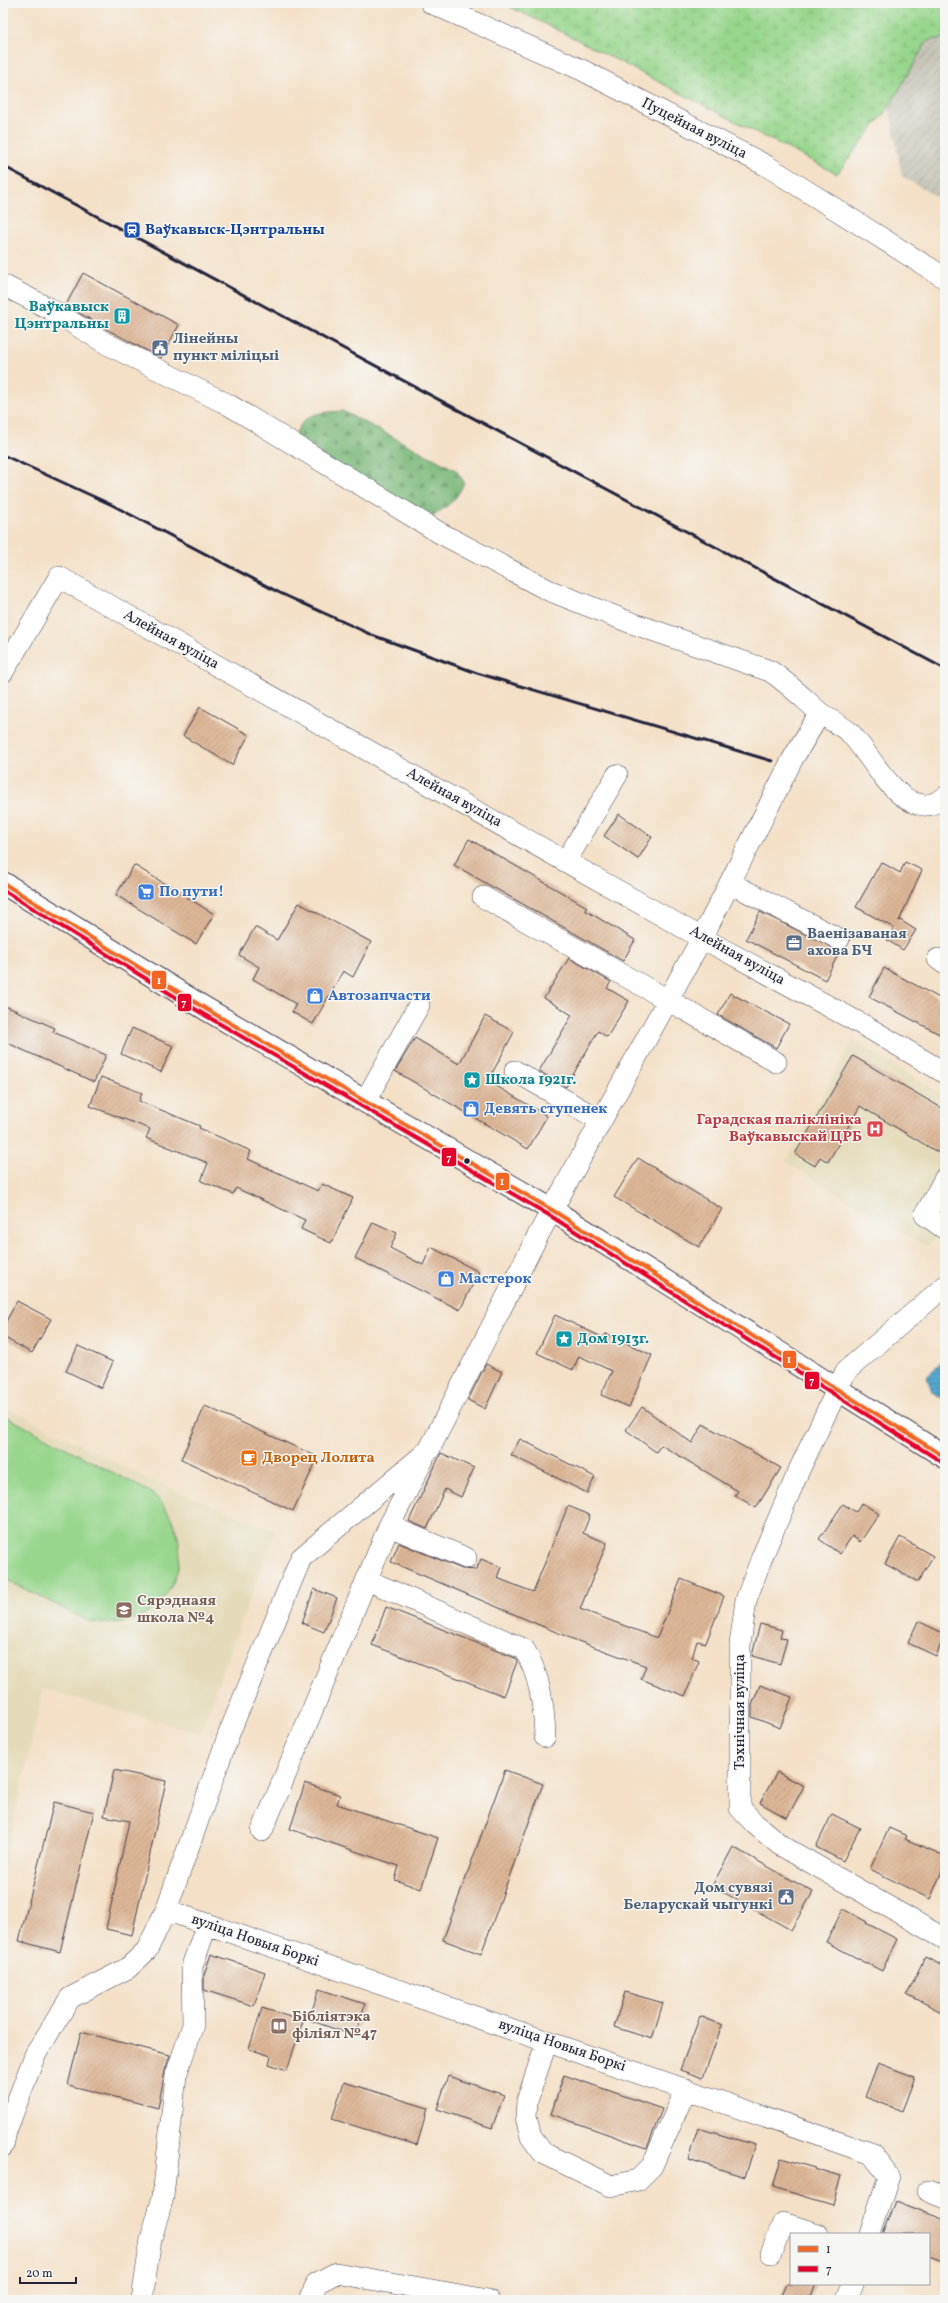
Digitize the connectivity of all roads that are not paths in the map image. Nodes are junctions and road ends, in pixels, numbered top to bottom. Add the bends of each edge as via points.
1 (431, 3) edge
2 (945, 278) edge
3 (3, 285) edge
4 (3, 672) edge
5 (820, 713) junction
6 (617, 775) dead end
7 (945, 796) edge
8 (566, 861) junction
9 (3, 883) edge
10 (730, 883) junction
11 (482, 897) dead end
12 (702, 938) junction
13 (839, 939) dead end
14 (668, 1000) junction
15 (419, 1005) dead end
16 (776, 1062) dead end
17 (514, 1071) dead end
18 (945, 1073) edge
19 (365, 1101) junction
20 (601, 1121) junction
21 (945, 1178) edge
22 (552, 1210) junction
23 (945, 1229) edge
24 (945, 1286) edge
25 (836, 1390) junction
26 (428, 1450) junction
27 (945, 1457) edge
28 (389, 1526) junction
29 (466, 1558) dead end
30 (367, 1580) junction
31 (545, 1736) dead end
32 (262, 1831) dead end
33 (166, 1910) junction
34 (207, 1924) junction
35 (945, 1939) edge
36 (546, 2041) junction
37 (686, 2088) junction
38 (3, 2146) edge
39 (814, 2233) edge
40 (870, 2233) edge
41 (771, 2253) dead end
42 (853, 2285) edge
43 (142, 2300) edge
44 (308, 2300) edge
45 (488, 2300) edge
46 (848, 2300) edge

1 - 2 street, Пуцейная вуліца via 582,70 767,166
3 - 5 street via 50,309 107,344 229,405 440,534 548,590 629,622 770,671 784,680
4 - 8 street, Алейная вуліца via 59,577
5 - 7 street via 850,733 882,777 905,798 926,806 937,803
5 - 10 street via 792,760
6 - 8 street
8 - 12 street, Алейная вуліца
9 - 19 main road via 206,1009
10 - 12 street
10 - 13 street
11 - 14 street
12 - 14 street
12 - 18 street, Алейная вуліца via 865,1026
14 - 16 street
14 - 20 street
15 - 19 street
17 - 20 street
19 - 22 main road
20 - 22 street
21 - 23 street via 925,1215
22 - 25 main road via 733,1322
22 - 26 street
24 - 25 street, Тэхнічная вуліца via 846,1371
25 - 27 main road
25 - 35 street, Тэхнічная вуліца via 797,1475 746,1600 740,1645 740,1808 780,1845
26 - 28 street
26 - 33 street via 301,1558 230,1731
28 - 29 street
28 - 30 street
30 - 31 street via 524,1649 533,1664 544,1707
30 - 32 street
33 - 34 street, вуліца Новыя Боркі
33 - 38 street via 147,1950 128,1968 70,1998 36,2055 6,2131
34 - 36 street, вуліца Новыя Боркі
34 - 43 street via 192,1966 193,2025 176,2075 163,2197 152,2240
36 - 37 street, вуліца Новыя Боркі
36 - 37 street via 527,2101 526,2117 532,2137 543,2153 611,2186 638,2180 652,2166
37 - 40 street, вуліца Новыя Боркі via 872,2154 889,2176
39 - 41 street via 783,2224
42 - 46 street
44 - 45 street via 316,2283 336,2273

